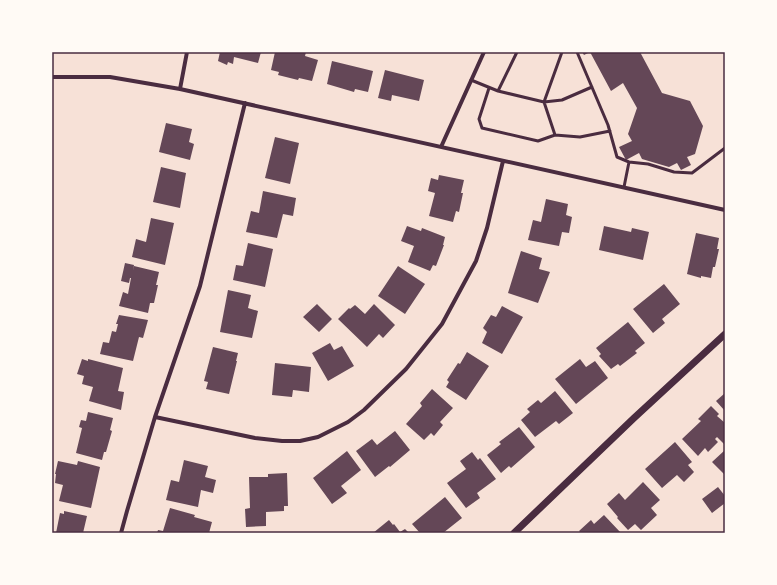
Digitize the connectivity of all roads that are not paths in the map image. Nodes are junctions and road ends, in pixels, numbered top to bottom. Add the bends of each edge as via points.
1 (187, 52) edge
2 (484, 52) edge
3 (517, 52) edge
4 (562, 52) edge
5 (577, 52) edge
6 (52, 77) edge
7 (471, 80) junction
8 (592, 87) junction
9 (489, 88) junction
10 (180, 89) junction
11 (498, 91) junction
12 (544, 102) junction
13 (244, 103) junction
14 (610, 131) junction
15 (555, 135) junction
16 (441, 147) junction
17 (725, 148) edge
18 (504, 161) junction
19 (629, 162) junction
20 (624, 188) junction
21 (725, 210) edge
22 (725, 334) edge
23 (155, 417) junction
24 (121, 533) edge
25 (514, 533) edge

1 - 10 street
2 - 7 street
3 - 11 lane
4 - 12 lane
5 - 8 lane
6 - 10 street via 110,77
7 - 9 lane
7 - 16 street
8 - 12 lane via 562,100
8 - 14 lane
9 - 11 lane
9 - 15 lane via 479,119 482,128 538,140
10 - 13 street
11 - 12 lane
12 - 15 lane
13 - 16 street
13 - 23 street via 200,286
14 - 15 lane via 580,137
14 - 19 lane via 617,156
16 - 18 street
17 - 19 lane via 692,173 674,172 648,164
18 - 20 street
18 - 23 street via 476,261 442,324 406,369 348,422 318,437 282,441 255,438
19 - 20 lane
20 - 21 street
22 - 25 street
23 - 24 street

